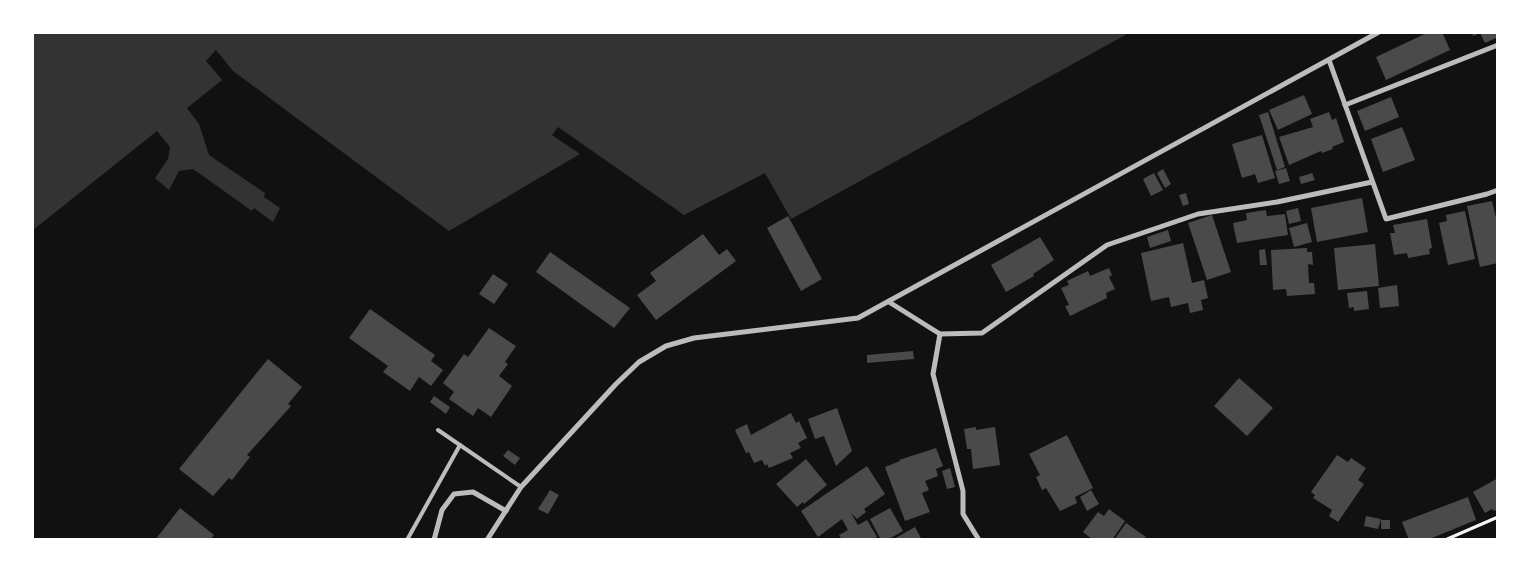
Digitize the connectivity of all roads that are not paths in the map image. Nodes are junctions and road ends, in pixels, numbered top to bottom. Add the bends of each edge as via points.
1 (1379, 32) edge
2 (1498, 45) edge
3 (1329, 60) junction
4 (1344, 105) junction
5 (1372, 182) junction
6 (1498, 190) edge
7 (889, 302) junction
8 (940, 334) junction
9 (438, 430) dead end
10 (460, 445) junction
11 (520, 487) junction
12 (506, 511) junction
13 (407, 540) edge
14 (434, 540) edge
15 (488, 540) edge
16 (979, 540) edge

1 - 3 street
2 - 4 street
3 - 4 street
3 - 7 street
4 - 5 street
5 - 6 street via 1386,218
5 - 8 street via 1198,214 1107,245 982,333
7 - 8 street
7 - 11 street via 858,318 694,338 666,346 639,362 616,384
8 - 16 street via 933,374 963,490 963,514
9 - 10 lane
10 - 11 lane
10 - 13 lane
11 - 12 street
12 - 14 street via 473,492 454,494 442,510
12 - 15 street

